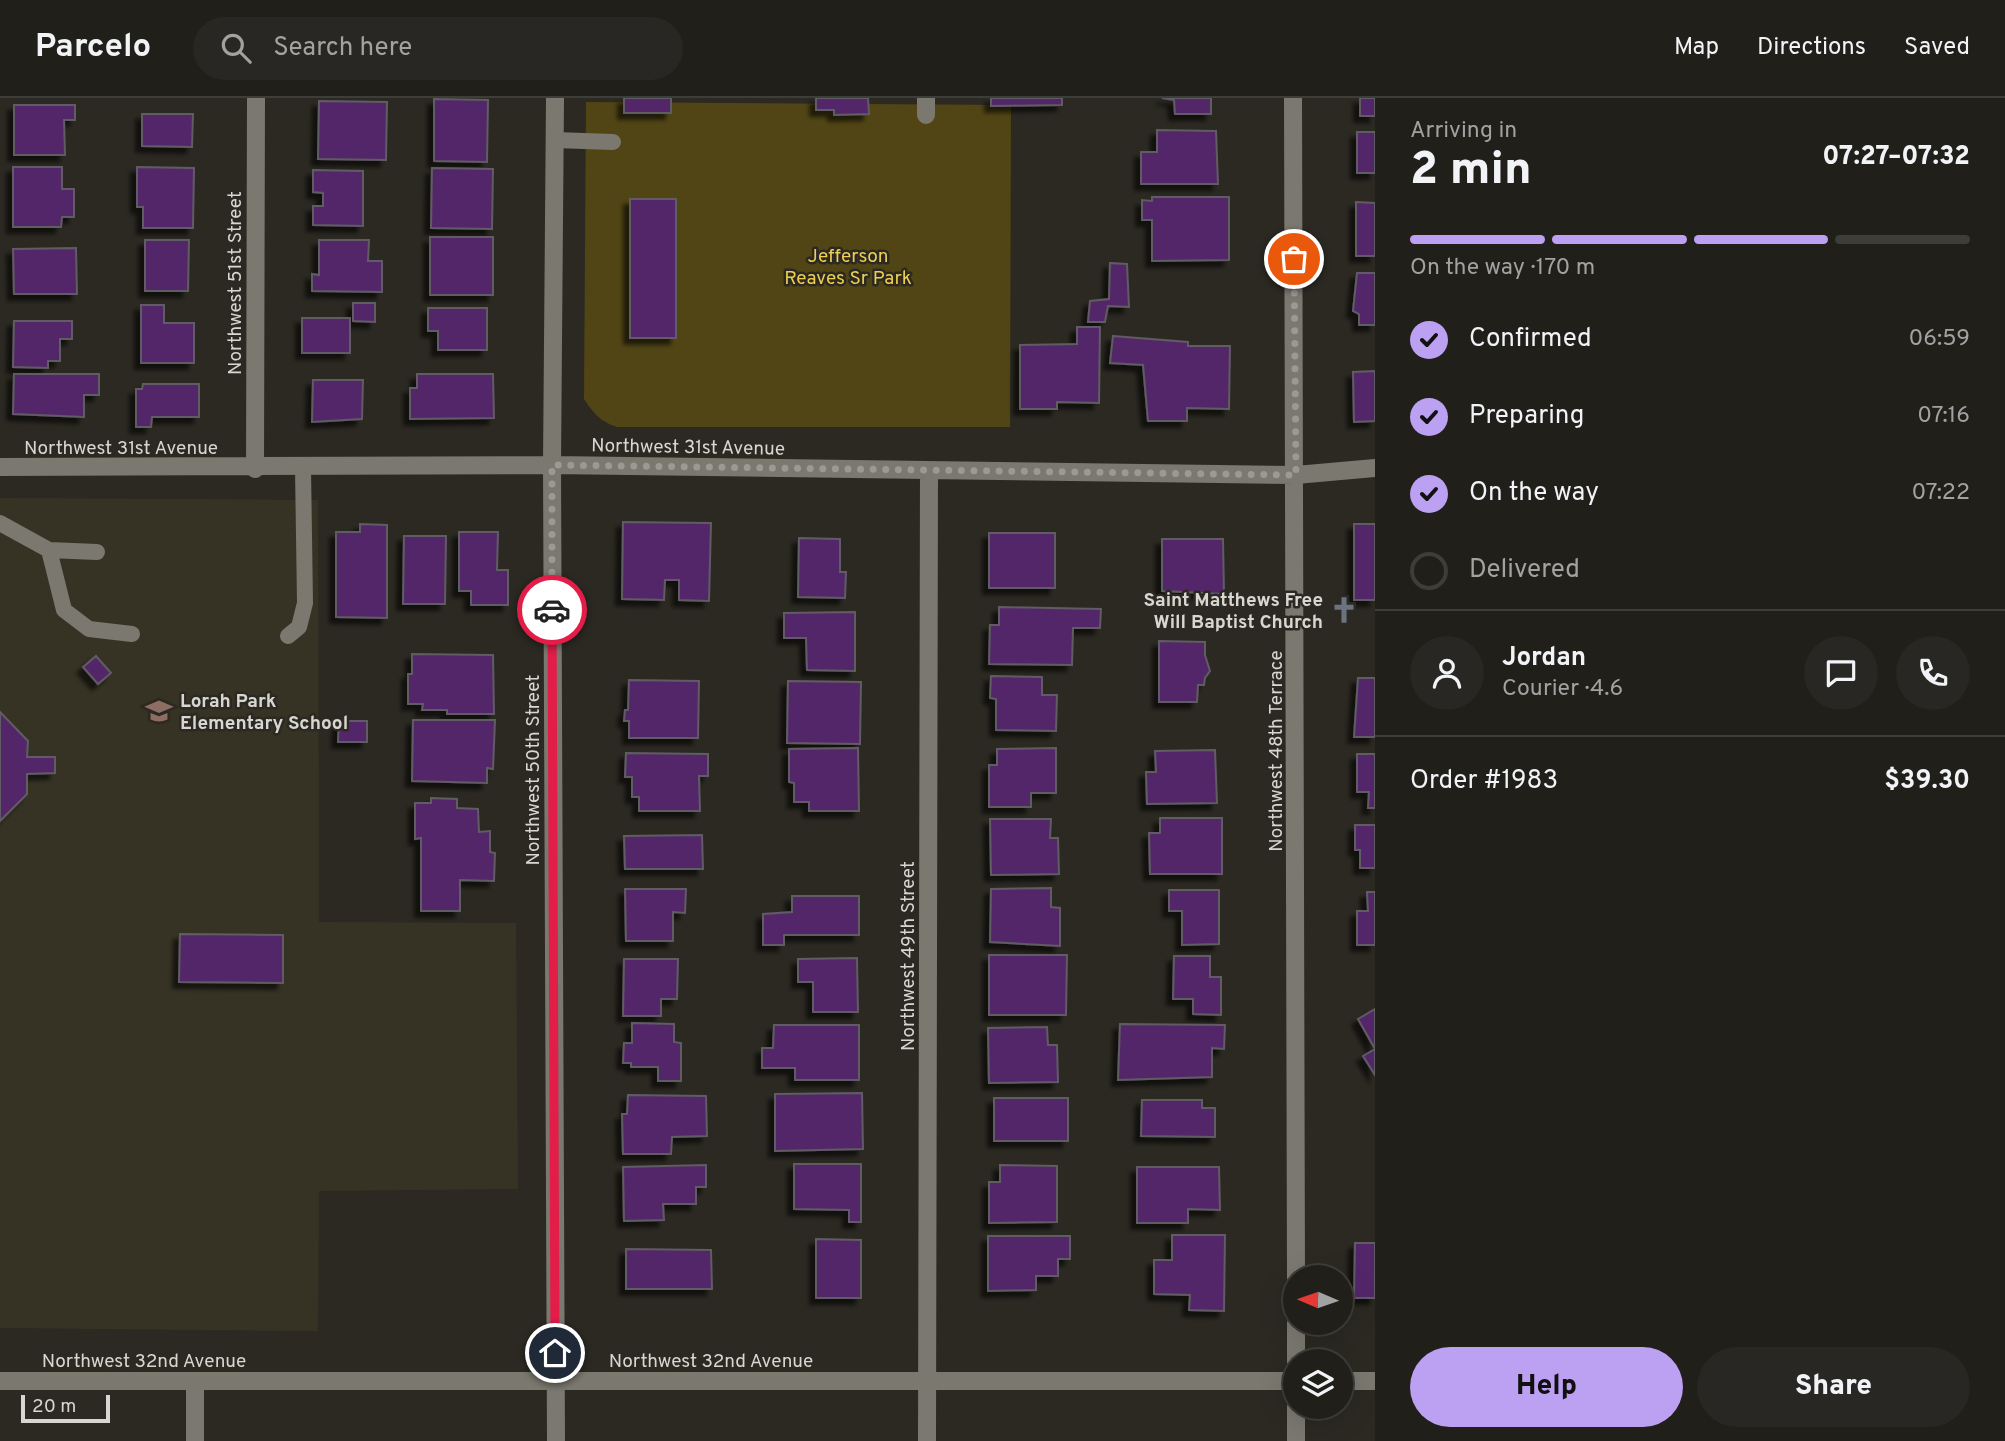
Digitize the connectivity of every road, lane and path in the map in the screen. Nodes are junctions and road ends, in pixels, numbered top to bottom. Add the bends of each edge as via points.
1 (256, 98) edge
2 (555, 98) edge
3 (1293, 98) edge
4 (555, 140) junction
5 (613, 142) dead end
6 (552, 465) junction
7 (0, 467) edge
8 (255, 468) junction
9 (303, 468) junction
10 (1375, 468) edge
11 (929, 471) junction
12 (1296, 475) junction
13 (0, 523) edge
14 (49, 550) junction
15 (97, 552) dead end
16 (132, 634) dead end
17 (288, 636) dead end
18 (1296, 1265) edge
19 (0, 1381) edge
20 (195, 1381) junction
21 (555, 1381) junction
22 (928, 1381) junction
23 (1283, 1381) edge
24 (1353, 1381) edge
25 (1375, 1381) edge
26 (1296, 1419) edge
27 (195, 1441) edge
28 (556, 1441) edge
29 (927, 1441) edge
30 (1296, 1441) edge

1 - 8 street, Northwest 51st Street
2 - 4 street, Northwest 50th Street
3 - 12 street, Northwest 48th Terrace
4 - 5 lane
4 - 6 street, Northwest 50th Street
6 - 9 street, Northwest 31st Avenue
6 - 11 street, Northwest 31st Avenue
6 - 21 street, Northwest 50th Street
7 - 8 street, Northwest 31st Avenue
8 - 9 street, Northwest 31st Avenue
9 - 17 lane via 305,603 299,627
10 - 12 street, Northwest 31st Avenue
11 - 12 street, Northwest 31st Avenue
11 - 22 street, Northwest 49th Street
12 - 18 street, Northwest 48th Terrace
13 - 14 lane
14 - 15 lane
14 - 16 lane via 64,610 89,629
19 - 20 street, Northwest 32nd Avenue
20 - 21 street, Northwest 32nd Avenue
20 - 27 street
21 - 22 street, Northwest 32nd Avenue
21 - 28 street, Northwest 50th Street
22 - 23 street, Northwest 32nd Avenue
22 - 29 street, Northwest 49th Street
24 - 25 street
26 - 30 street

